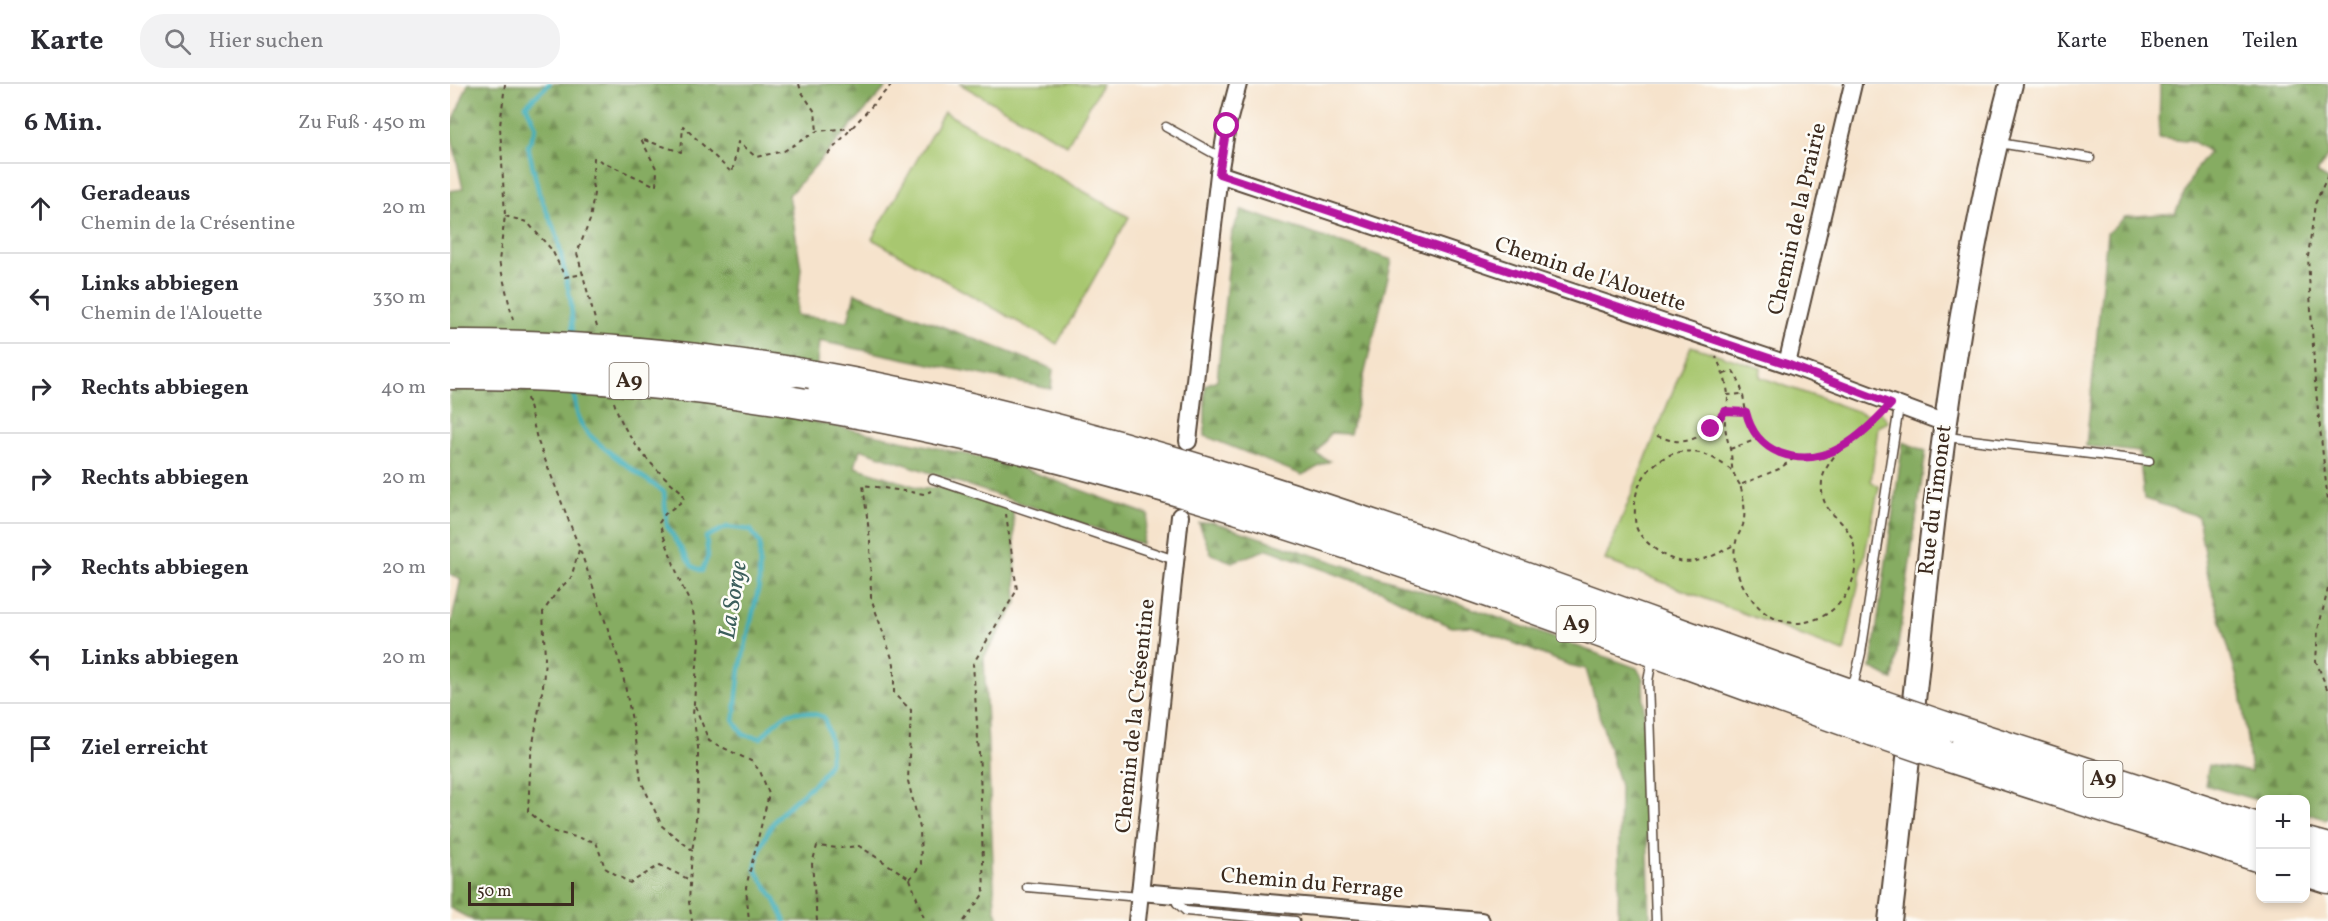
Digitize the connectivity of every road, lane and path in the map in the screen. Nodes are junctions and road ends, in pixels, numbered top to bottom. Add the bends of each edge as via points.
1 (505, 84) edge
2 (800, 84) edge
3 (892, 84) edge
4 (1238, 84) edge
5 (1853, 84) edge
6 (2011, 84) edge
7 (1166, 127) dead end
8 (852, 128) junction
9 (817, 131) junction
10 (1996, 143) junction
11 (828, 154) dead end
12 (2090, 158) dead end
13 (1220, 166) junction
14 (2328, 175) edge
15 (584, 274) junction
16 (597, 327) dead end
17 (450, 345) edge
18 (1716, 357) dead end
19 (1787, 364) junction
20 (450, 374) edge
21 (1724, 374) junction
22 (1743, 393) junction
23 (1727, 395) junction
24 (613, 397) dead end
25 (1895, 406) junction
26 (1725, 411) junction
27 (1746, 412) junction
28 (1944, 430) junction
29 (1657, 436) dead end
30 (1758, 439) junction
31 (1188, 441) dead end
32 (1730, 449) junction
33 (1840, 449) junction
34 (1794, 458) junction
35 (2149, 461) dead end
36 (1731, 470) junction
37 (933, 478) dead end
38 (948, 484) junction
39 (1740, 485) junction
40 (2328, 502) edge
41 (1005, 506) dead end
42 (1180, 516) dead end
43 (1735, 544) junction
44 (1175, 560) junction
45 (2328, 589) edge
46 (1653, 652) junction
47 (2328, 691) edge
48 (1851, 694) junction
49 (694, 703) junction
50 (1877, 718) junction
51 (1946, 741) junction
52 (2256, 828) edge
53 (2310, 844) edge
54 (2328, 849) edge
55 (692, 850) junction
56 (2256, 856) edge
57 (2310, 872) edge
58 (2328, 878) edge
59 (910, 879) junction
60 (690, 880) junction
61 (1027, 888) dead end
62 (1139, 894) junction
63 (1176, 895) junction
64 (1331, 915) edge
65 (1411, 918) edge
66 (692, 921) edge
67 (749, 921) edge
68 (817, 921) edge
69 (925, 921) edge
70 (964, 921) edge
71 (1137, 921) edge
72 (1295, 921) edge
73 (1481, 921) edge
74 (1656, 921) edge
75 (1890, 921) edge

1 - 15 path via 500,126 505,216 527,222 552,250 565,277
2 - 9 path via 815,112
3 - 8 path
4 - 13 street
5 - 19 street, Chemin de la Prairie
6 - 10 main road, Rue du Timonet
7 - 13 lane
8 - 9 path
8 - 11 path
9 - 15 path via 784,151 756,157 738,142 732,173 683,126 681,152 641,139 657,170 656,186 594,158 590,220 577,253
10 - 12 lane
10 - 28 main road, Rue du Timonet via 1958,332
13 - 19 street, Chemin de l'Alouette
13 - 31 street
14 - 40 path via 2315,204 2308,256 2315,382
15 - 16 path
17 - 48 highway, A9, bridge via 598,349 716,361 898,392 976,410 1207,472 1435,546
18 - 21 path
19 - 25 street, Chemin de l'Alouette
20 - 46 highway, A9, bridge via 635,381 806,404 940,429 1126,477 1341,543
21 - 22 path via 1733,371
21 - 23 path
22 - 23 path
22 - 27 path
23 - 26 path
24 - 49 path via 631,440 653,467 683,493 684,500 664,514 659,523 692,607 699,640
25 - 28 street, Chemin de l'Alouette
25 - 33 path
25 - 48 lane via 1862,642
26 - 27 path
26 - 29 path via 1711,429 1695,438 1677,442
26 - 32 path via 1724,430
27 - 30 path
28 - 35 lane
28 - 75 main road, Rue du Timonet
30 - 32 path
30 - 34 path
32 - 36 path
33 - 34 path via 1819,457
33 - 43 path via 1822,480 1829,513 1842,523 1851,538 1856,559 1854,578 1844,600 1827,615 1807,622 1787,622 1768,615 1752,602 1740,582
34 - 39 path via 1779,469
36 - 39 path
36 - 43 path via 1691,451 1659,460 1645,474 1636,492 1636,527 1661,554 1683,562 1700,562
37 - 38 lane
38 - 44 lane
38 - 59 path via 924,494 863,485 870,540 871,598 894,664 894,694 911,710 908,781 920,828 921,864
39 - 43 path via 1743,525
41 - 70 path via 1017,591 973,664 984,893
42 - 44 street, Chemin de la Crésentine
44 - 62 street, Chemin de la Crésentine
45 - 47 path via 2318,630 2316,661
46 - 50 highway, A9
46 - 74 lane via 1648,681
48 - 50 highway, A9
49 - 55 path via 698,782
49 - 67 path via 709,741 751,762 760,771 769,794 746,887
50 - 51 highway, A9, bridge
51 - 52 highway, A9
51 - 56 highway, A9
53 - 54 highway
55 - 60 path
55 - 60 path via 662,826 641,781 621,666 579,547 571,578 543,612 543,686 531,755 528,811 551,831 596,842 605,868 630,883 660,865
57 - 58 highway
59 - 68 path via 859,846 818,846 812,864
59 - 69 path
60 - 66 path
61 - 62 lane
62 - 63 street, Chemin du Ferrage
62 - 71 street, Chemin de la Crésentine
63 - 64 street, Chemin du Ferrage
63 - 72 lane via 1177,903 1186,911
64 - 65 street, Chemin du Ferrage
65 - 73 street, Chemin du Ferrage

